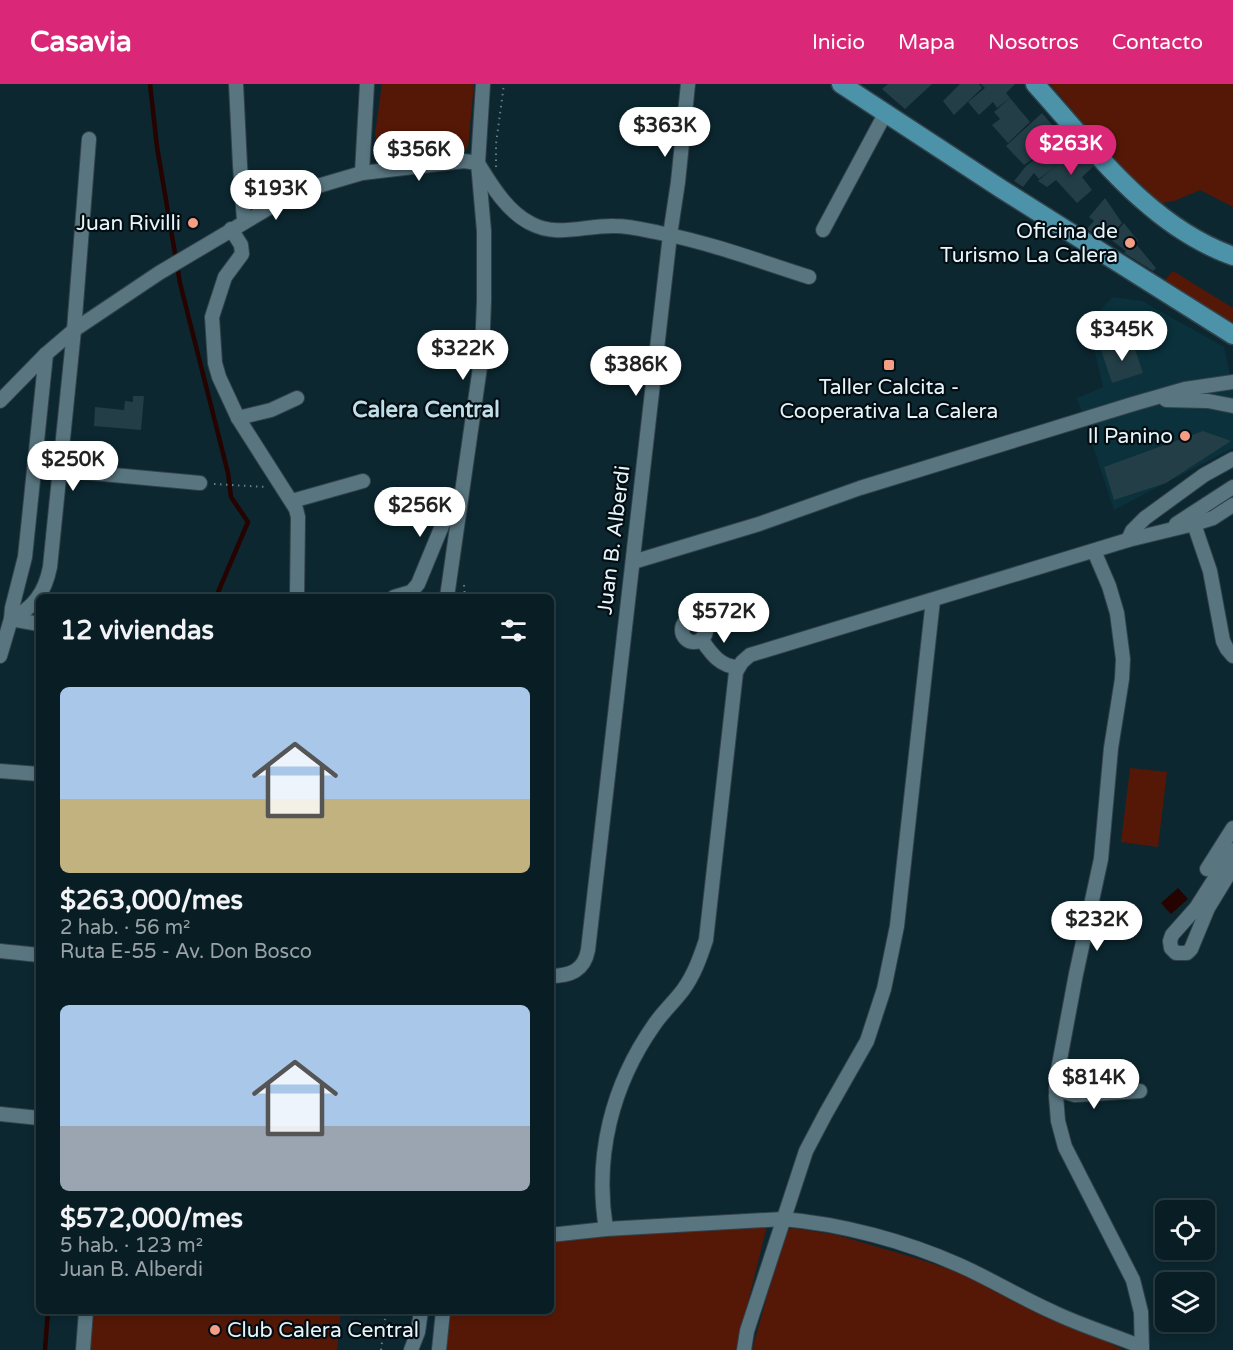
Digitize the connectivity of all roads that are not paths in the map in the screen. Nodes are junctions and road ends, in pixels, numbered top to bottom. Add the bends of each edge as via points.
1 (236, 84) edge
2 (368, 84) edge
3 (483, 84) edge
4 (688, 84) edge
5 (841, 84) edge
6 (1035, 84) edge
7 (885, 114) junction
8 (89, 139) dead end
9 (478, 164) junction
10 (362, 173) junction
11 (244, 220) junction
12 (231, 229) junction
13 (823, 230) dead end
14 (670, 235) junction
15 (1233, 256) edge
16 (808, 277) dead end
17 (74, 330) junction
18 (1233, 334) edge
19 (46, 354) junction
20 (1233, 382) edge
21 (297, 398) dead end
22 (1152, 399) junction
23 (0, 401) edge
24 (1233, 406) edge
25 (238, 418) junction
26 (1233, 459) edge
27 (59, 470) junction
28 (363, 481) dead end
29 (200, 483) road end
30 (1233, 487) edge
31 (292, 501) junction
32 (1233, 505) edge
33 (460, 506) junction
34 (1194, 524) junction
35 (1170, 529) junction
36 (1128, 540) junction
37 (1094, 551) junction
38 (633, 562) junction
39 (40, 594) edge
40 (297, 594) edge
41 (404, 594) edge
42 (447, 594) edge
43 (36, 600) edge
44 (933, 600) junction
45 (11, 619) junction
46 (36, 623) edge
47 (702, 639) dead end
48 (1, 648) edge
49 (1233, 656) edge
50 (738, 667) junction
51 (0, 771) edge
52 (36, 774) edge
53 (1233, 828) edge
54 (1233, 850) edge
55 (1233, 867) edge
56 (1207, 869) dead end
57 (0, 951) edge
58 (36, 955) edge
59 (554, 976) edge
60 (1056, 1089) junction
61 (1140, 1091) dead end
62 (0, 1114) edge
63 (36, 1118) edge
64 (783, 1218) junction
65 (606, 1229) junction
66 (554, 1235) edge
67 (86, 1314) edge
68 (421, 1314) edge
69 (443, 1314) edge
70 (1142, 1349) edge
71 (82, 1350) edge
72 (411, 1350) edge
73 (440, 1350) edge
74 (744, 1350) edge

1 - 11 street
2 - 10 street
3 - 9 street
4 - 14 street, Juan B. Alberdi
5 - 7 main road
6 - 15 main road via 1147,204 1183,232
7 - 13 street
7 - 18 main road
8 - 17 street
9 - 10 street via 464,161
9 - 14 street via 516,213 543,229 572,231 612,226
9 - 33 street via 484,231 484,301 478,391
10 - 11 street via 294,193
11 - 12 street
12 - 17 street
12 - 25 street via 241,244 242,254 225,277 212,317 215,363
14 - 16 street
14 - 38 street, Juan B. Alberdi
17 - 19 street
17 - 27 street
19 - 23 street
19 - 45 street via 26,557
20 - 22 street via 1185,389
21 - 25 street via 271,410
22 - 24 street
22 - 38 street
25 - 31 street
26 - 36 street via 1145,518
27 - 29 street
27 - 39 street via 47,583
28 - 31 street
30 - 35 street
31 - 40 street via 298,517
32 - 34 street
33 - 41 street via 444,521 418,584
33 - 42 street
34 - 35 street
34 - 49 street via 1210,571 1223,641
35 - 36 street
36 - 37 street
37 - 44 street
37 - 60 street via 1117,613 1122,679 1100,866
38 - 59 street, Juan B. Alberdi via 588,950 583,966 576,972
43 - 45 street
44 - 50 street via 750,655
44 - 64 street via 897,926 884,989 867,1041 814,1135
45 - 46 street
45 - 48 street
47 - 50 street via 721,663
50 - 65 street via 706,940 684,989 637,1050 613,1106 603,1161
51 - 52 street
53 - 56 street
54 - 55 street via 1196,908 1172,935 1170,941 1176,953 1191,949 1213,898
57 - 58 street
60 - 61 street via 1075,1095
60 - 70 street via 1065,1147 1133,1280 1141,1312
62 - 63 street
64 - 65 street
64 - 70 street via 836,1227 931,1254 1054,1313
64 - 74 street
65 - 66 street
67 - 71 street
68 - 72 street
69 - 73 street

